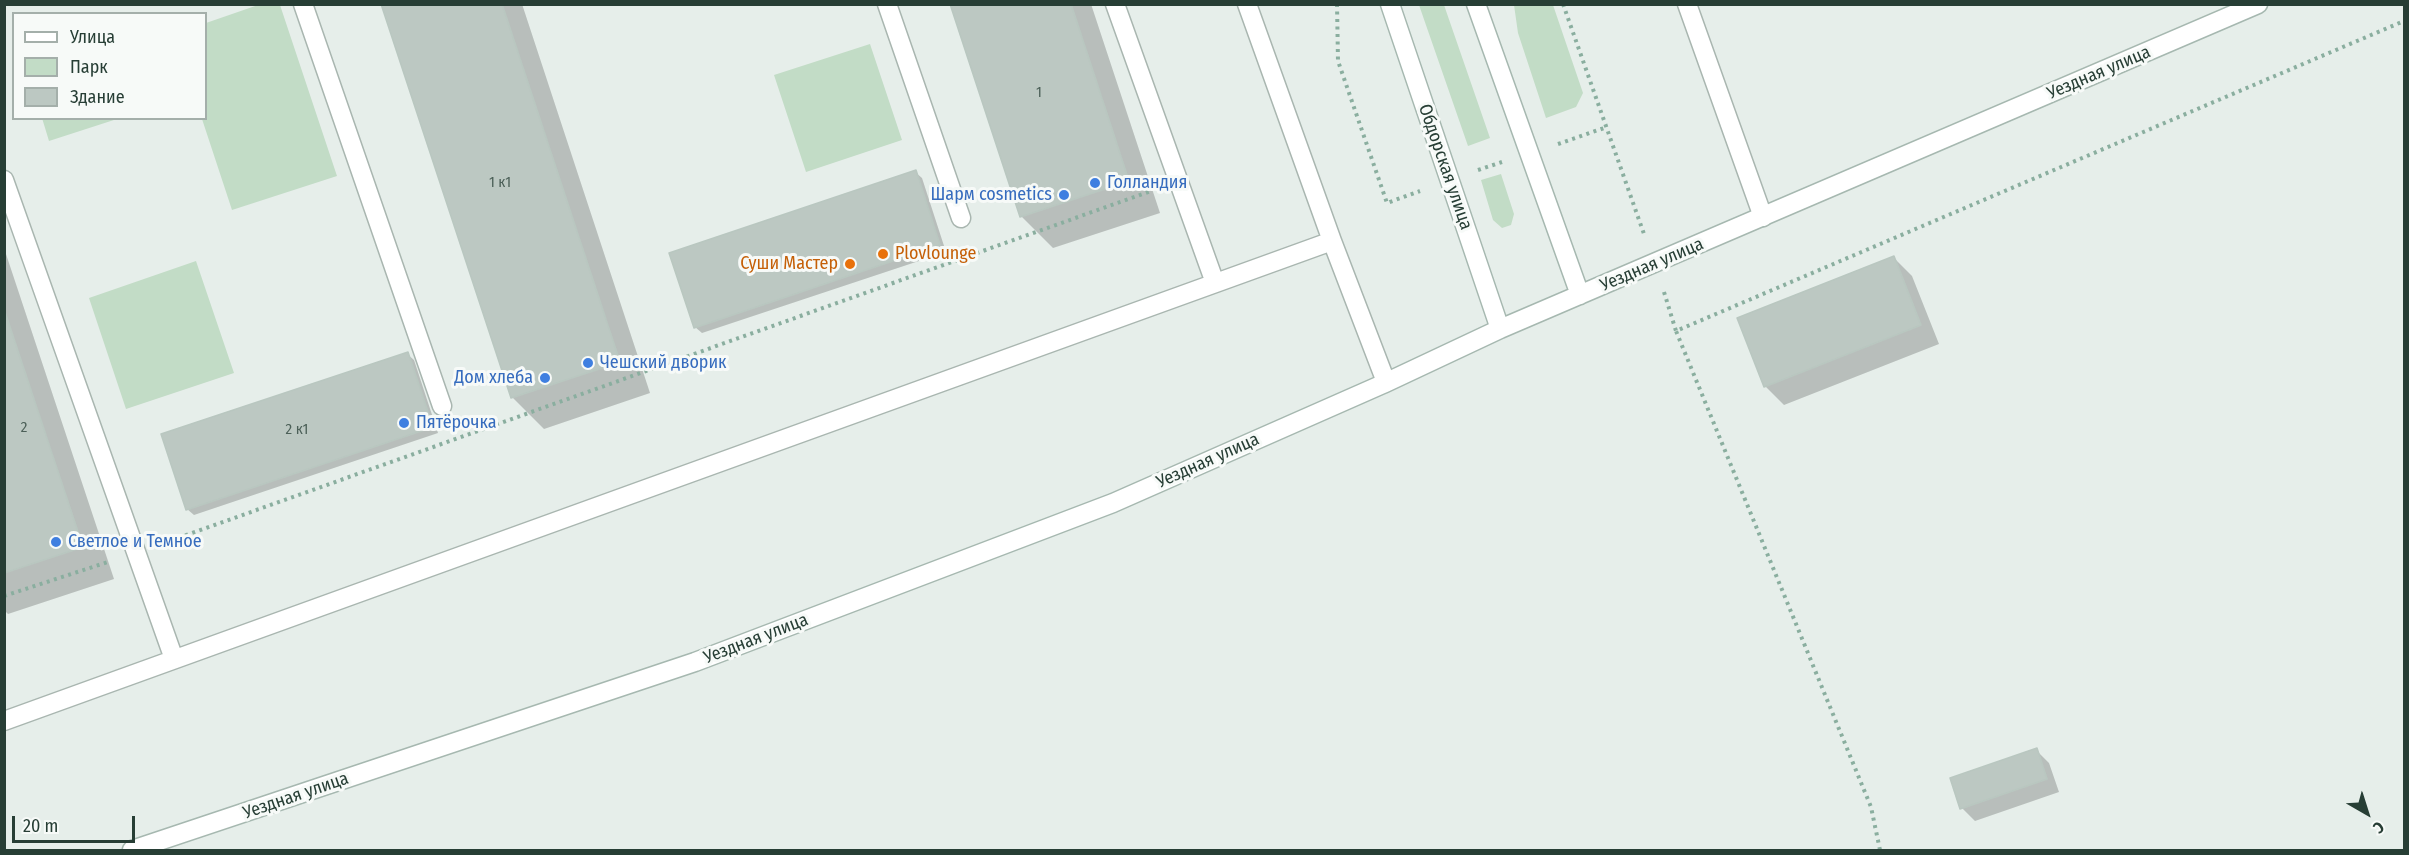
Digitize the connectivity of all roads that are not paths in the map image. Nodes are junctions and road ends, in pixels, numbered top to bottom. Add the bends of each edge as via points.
1 (303, 4) edge
2 (887, 4) edge
3 (1116, 4) edge
4 (1247, 4) edge
5 (1390, 4) edge
6 (1476, 4) edge
7 (1687, 4) edge
8 (2258, 4) edge
9 (4, 180) edge
10 (1763, 217) junction
11 (961, 218) dead end
12 (1332, 240) junction
13 (1215, 283) junction
14 (1580, 295) junction
15 (1500, 329) junction
16 (1386, 382) junction
17 (442, 406) dead end
18 (174, 659) junction
19 (4, 721) edge
20 (160, 845) edge
21 (132, 850) edge

1 - 17 street
2 - 11 street
3 - 13 street
4 - 12 street
5 - 15 street, Обдорская улица
6 - 14 street
7 - 10 street
8 - 10 street, Уездная улица
9 - 18 street
10 - 14 street, Уездная улица
12 - 13 street
12 - 16 street
13 - 18 street
14 - 15 street, Уездная улица
15 - 16 street, Уездная улица
16 - 20 street, Уездная улица via 1113,503 695,663
18 - 19 street
20 - 21 street, Уездная улица

